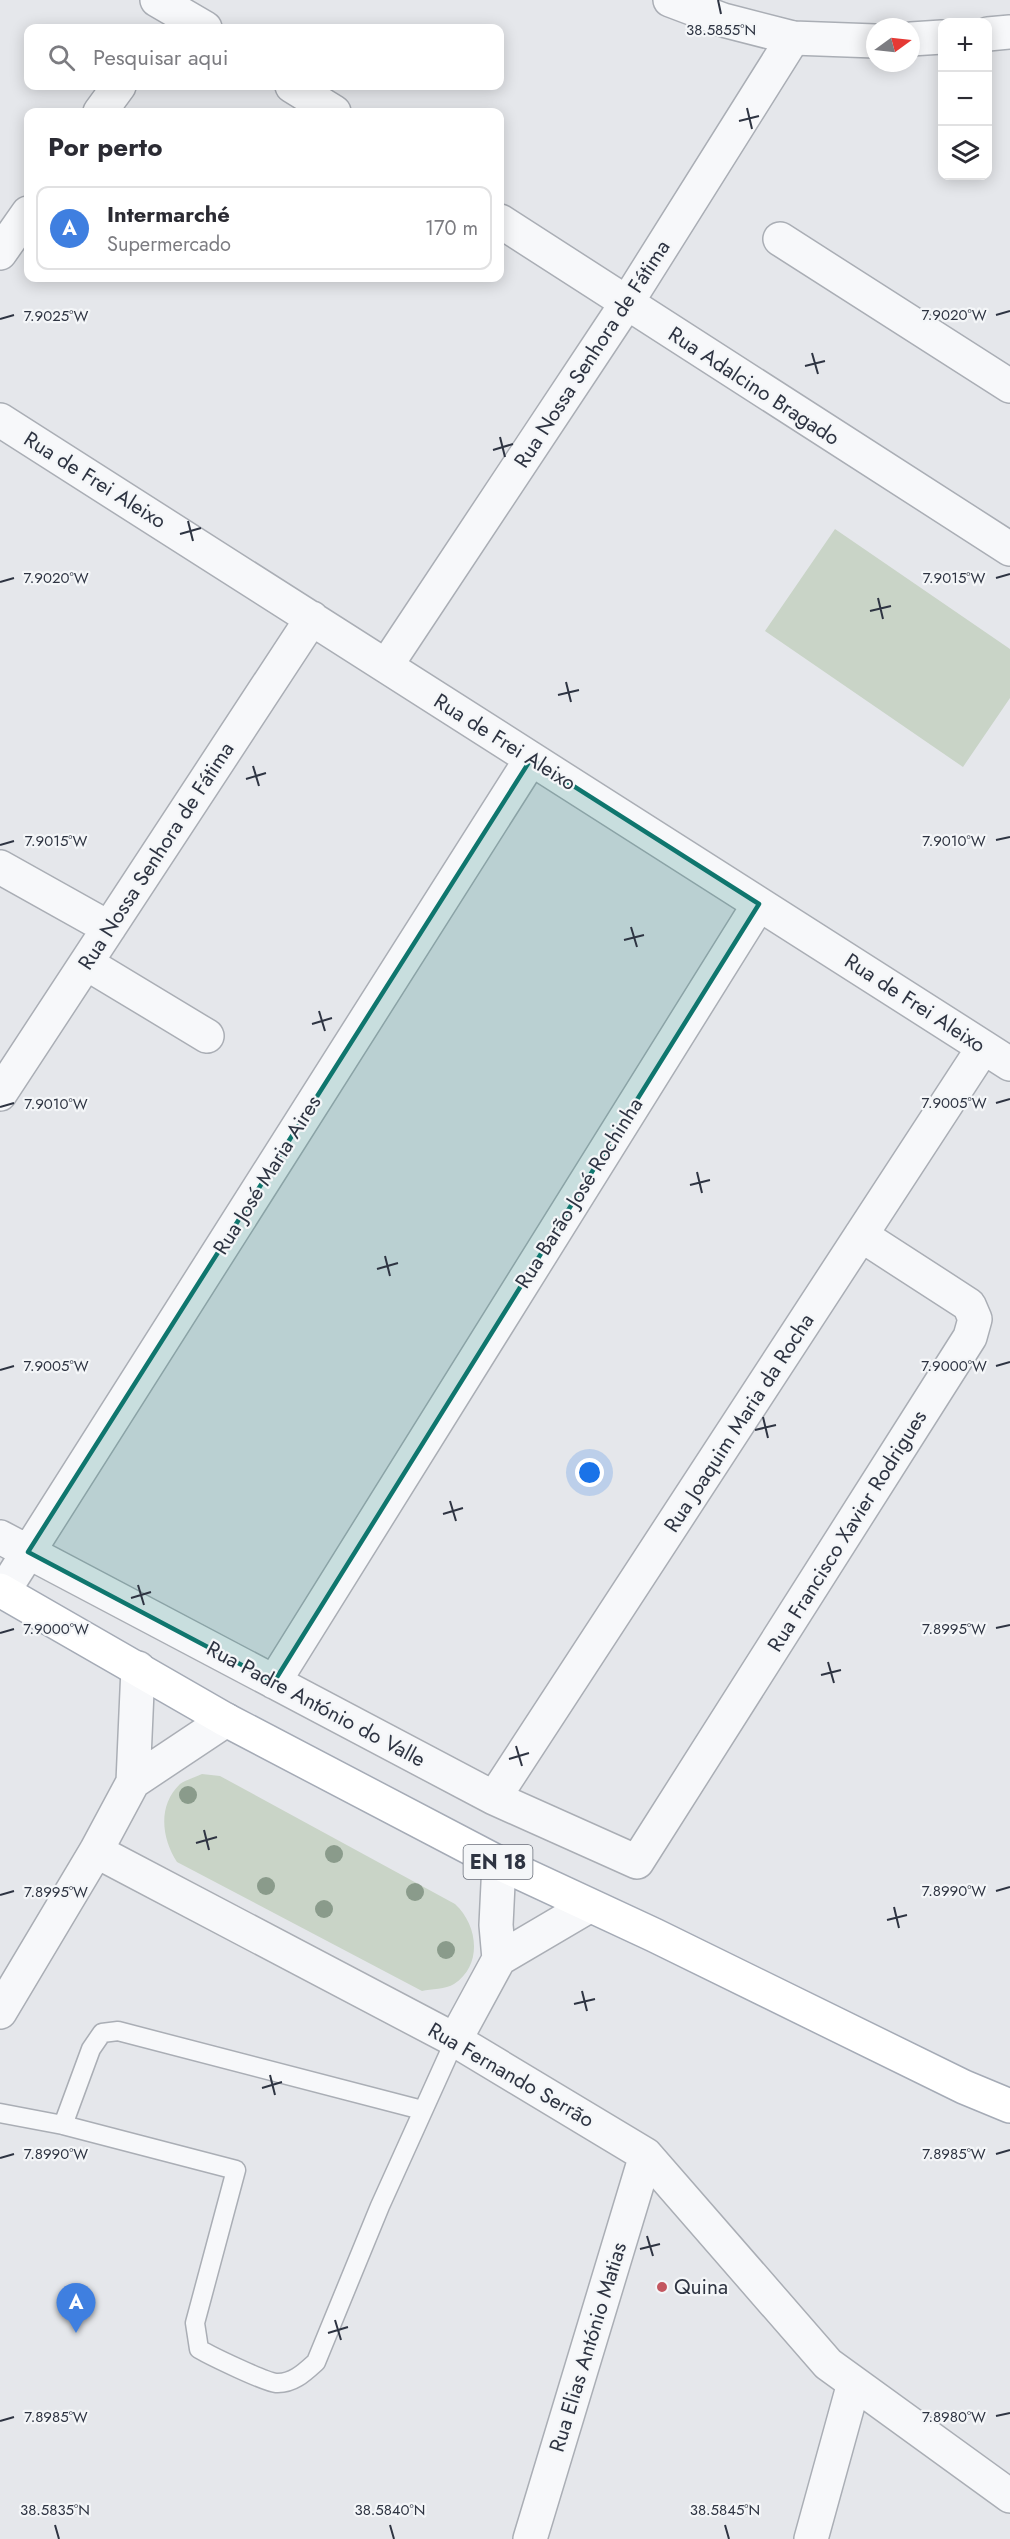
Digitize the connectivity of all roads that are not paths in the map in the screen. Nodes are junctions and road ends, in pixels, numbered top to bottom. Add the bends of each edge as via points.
1 (670, 0) edge
2 (164, 12) edge
3 (195, 24) edge
4 (1010, 32) edge
5 (992, 34) edge
6 (938, 37) edge
7 (793, 38) junction
8 (920, 38) edge
9 (866, 41) edge
10 (116, 90) edge
11 (298, 90) edge
12 (103, 108) edge
13 (328, 108) edge
14 (24, 219) edge
15 (504, 224) edge
16 (780, 239) dead end
17 (0, 253) edge
18 (626, 304) junction
19 (1010, 386) edge
20 (0, 420) edge
21 (1010, 549) edge
22 (312, 618) junction
23 (386, 666) junction
24 (531, 759) junction
25 (0, 867) edge
26 (759, 904) junction
27 (109, 928) junction
28 (86, 963) junction
29 (207, 1036) dead end
30 (997, 1056) edge
31 (0, 1094) edge
32 (861, 1235) junction
33 (14, 1544) edge
34 (1, 1591) edge
35 (138, 1668) junction
36 (274, 1682) junction
37 (226, 1720) junction
38 (133, 1782) junction
39 (494, 1798) junction
40 (96, 1851) junction
41 (637, 1862) joint
42 (499, 1863) junction
43 (589, 1906) junction
44 (499, 1959) junction
45 (0, 2012) edge
46 (455, 2040) junction
47 (1010, 2106) edge
48 (422, 2110) junction
49 (0, 2113) edge
50 (63, 2125) junction
51 (646, 2155) junction
52 (854, 2383) junction
53 (1010, 2496) edge
54 (530, 2539) edge
55 (811, 2539) edge

1 - 7 street via 723,20
2 - 3 street
4 - 5 street
6 - 8 street
7 - 9 street
7 - 18 street, Rua Nossa Senhora de Fátima
10 - 12 street
11 - 13 street
14 - 17 street
15 - 18 street, Rua Adalcino Bragado
16 - 19 street
18 - 21 street, Rua Adalcino Bragado
18 - 23 street, Rua Nossa Senhora de Fátima
20 - 22 street, Rua de Frei Aleixo
22 - 23 street, Rua de Frei Aleixo
22 - 27 street, Rua Nossa Senhora de Fátima
23 - 24 street, Rua de Frei Aleixo
24 - 26 street, Rua de Frei Aleixo
24 - 33 street, Rua José Maria Aires
25 - 27 street
26 - 30 street, Rua de Frei Aleixo
26 - 36 street, Rua Barão José Rochinha
27 - 28 street, Rua Nossa Senhora de Fátima
28 - 29 street
28 - 31 street, Rua Nossa Senhora de Fátima
30 - 32 street, Rua Joaquim Maria da Rocha
32 - 39 street, Rua Joaquim Maria da Rocha
32 - 41 street, Rua Francisco Xavier Rodrigues via 969,1305 975,1319 970,1337
33 - 34 street, Rua José Maria Aires
33 - 36 street, Rua Padre António do Valle
34 - 35 main road, EN 18
35 - 37 main road, EN 18
35 - 38 street
36 - 39 street, Rua Padre António do Valle
37 - 38 street
37 - 42 main road, EN 18
38 - 40 street
39 - 41 street, Rua Padre António do Valle
40 - 45 street
40 - 46 street, Rua Fernando Serrão
42 - 43 main road, EN 18
42 - 44 street
43 - 44 street
43 - 47 main road, EN 18
44 - 46 street
46 - 48 lane
46 - 51 street, Rua Fernando Serrão
48 - 50 lane via 118,2031 102,2033 91,2049
48 - 50 lane via 316,2362 299,2377 276,2383 199,2349 195,2323 236,2170
49 - 50 lane
51 - 52 street, Rua Fernando Serrão via 828,2364
51 - 54 street, Rua Elias António Matias
52 - 53 street, Rua Fernando Serrão
52 - 55 street

